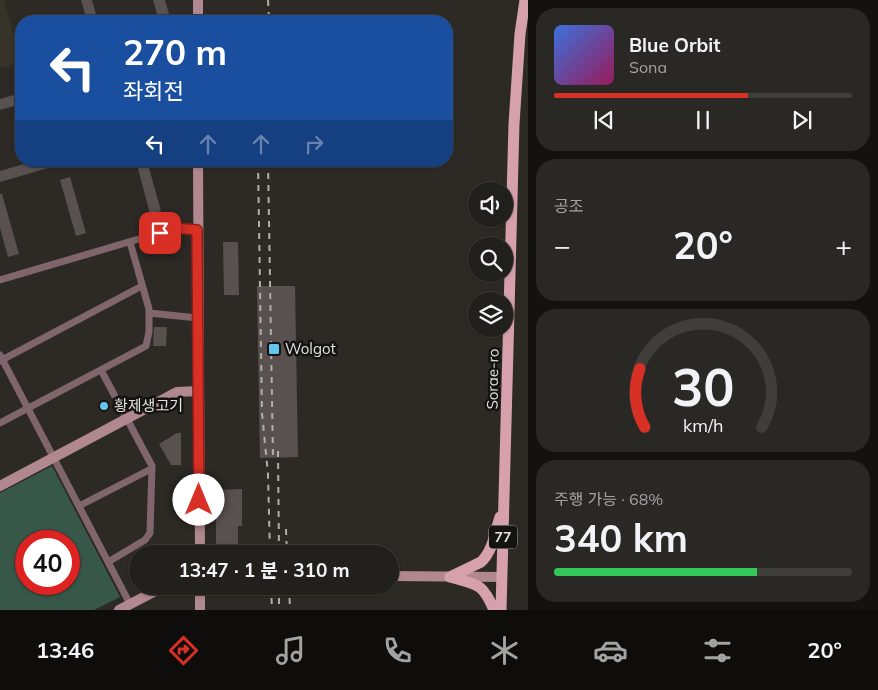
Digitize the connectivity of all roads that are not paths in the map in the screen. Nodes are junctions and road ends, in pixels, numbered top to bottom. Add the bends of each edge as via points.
1 (198, 0) edge
2 (525, 0) edge
3 (198, 15) edge
4 (198, 167) edge
5 (197, 230) junction
6 (130, 242) junction
7 (0, 280) edge
8 (142, 286) junction
9 (149, 313) junction
10 (198, 318) junction
11 (1, 359) edge
12 (100, 370) junction
13 (199, 391) junction
14 (28, 409) junction
15 (126, 419) junction
16 (0, 423) edge
17 (53, 458) junction
18 (152, 469) junction
19 (0, 486) edge
20 (505, 498) junction
21 (79, 506) junction
22 (200, 545) edge
23 (108, 562) junction
24 (399, 576) edge
25 (450, 576) junction
26 (502, 577) junction
27 (148, 595) edge
28 (200, 595) edge
29 (130, 604) junction
30 (119, 610) edge
31 (200, 610) edge
32 (494, 610) edge
33 (501, 610) edge

1 - 3 street
2 - 20 main road, Sorae-ro / 77 via 514,124
4 - 5 street
5 - 6 street via 176,228
5 - 10 street
6 - 7 street
6 - 8 street
8 - 9 street
8 - 11 street
9 - 10 street
9 - 12 street via 146,346
10 - 13 street
11 - 14 street
12 - 14 street
12 - 15 street
13 - 15 street via 177,392
13 - 22 street
14 - 16 street
14 - 17 street
15 - 17 street
15 - 18 street
17 - 19 street
17 - 21 street
18 - 21 street
18 - 23 street via 150,533 145,540
20 - 25 main road via 490,552 481,562
20 - 26 main road, Sorae-ro / 77
21 - 23 street
23 - 29 street
24 - 25 street
25 - 26 street
25 - 32 main road via 483,589
26 - 33 main road, Sorae-ro / 77
27 - 29 street
28 - 31 street
29 - 30 street

